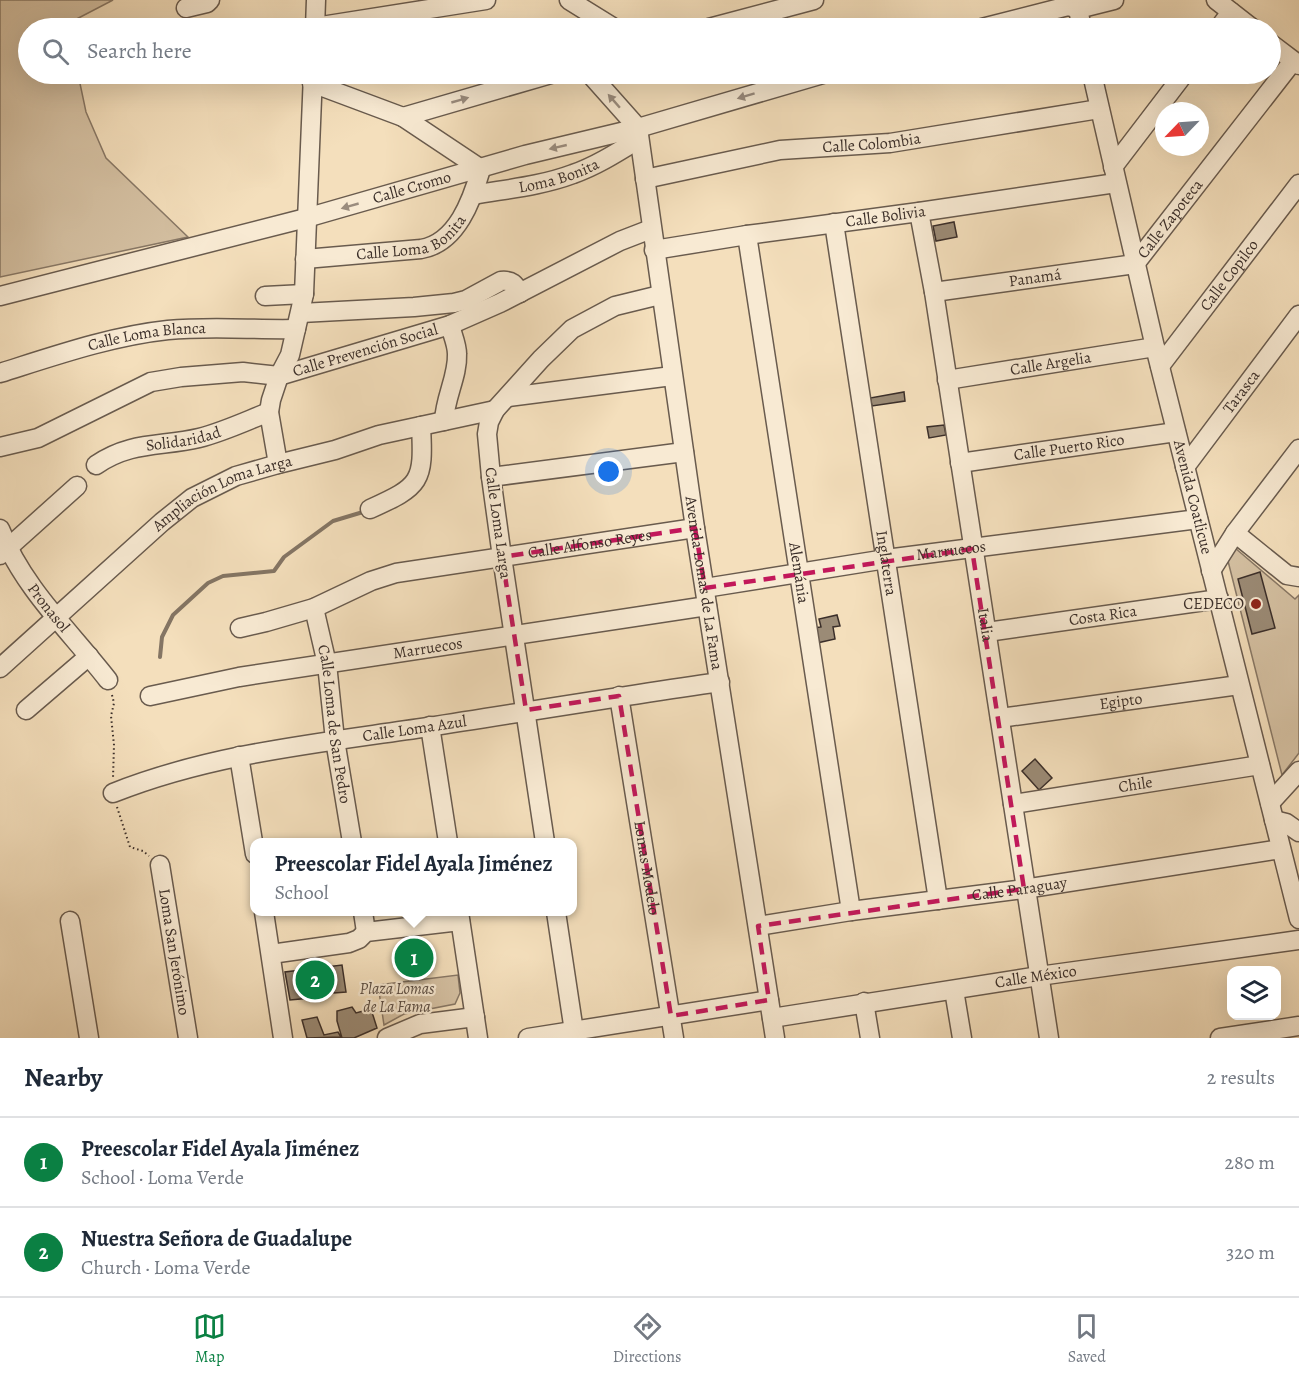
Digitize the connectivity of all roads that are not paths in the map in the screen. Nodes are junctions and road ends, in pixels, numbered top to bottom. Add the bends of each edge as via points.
1 (210, 0) edge
2 (316, 0) edge
3 (486, 0) edge
4 (569, 0) edge
5 (814, 0) edge
6 (1114, 0) edge
7 (1216, 0) edge
8 (1074, 4) edge
9 (186, 8) dead end
10 (1231, 12) junction
11 (315, 18) edge
12 (376, 18) edge
13 (598, 18) edge
14 (750, 18) edge
15 (1020, 18) edge
16 (1226, 18) edge
17 (1239, 18) edge
18 (1281, 51) edge
19 (1296, 63) edge
20 (1281, 82) edge
21 (313, 84) edge
22 (327, 84) edge
23 (517, 84) edge
24 (598, 84) edge
25 (764, 84) edge
26 (1094, 84) edge
27 (1177, 84) edge
28 (1279, 84) edge
29 (1099, 109) junction
30 (404, 117) junction
31 (638, 134) junction
32 (481, 169) junction
33 (1114, 175) junction
34 (645, 179) junction
35 (1299, 184) edge
36 (473, 195) junction
37 (919, 212) junction
38 (306, 218) junction
39 (834, 223) junction
40 (651, 229) junction
41 (747, 235) junction
42 (654, 250) junction
43 (305, 259) junction
44 (1135, 264) junction
45 (934, 292) junction
46 (304, 294) junction
47 (520, 294) junction
48 (660, 295) junction
49 (0, 296) edge
50 (265, 296) dead end
51 (1299, 315) edge
52 (298, 321) junction
53 (450, 325) junction
54 (1155, 347) junction
55 (1160, 366) junction
56 (0, 373) edge
57 (279, 376) junction
58 (672, 376) junction
59 (947, 380) junction
60 (501, 404) junction
61 (269, 412) junction
62 (444, 421) junction
63 (421, 426) junction
64 (1176, 432) junction
65 (0, 447) edge
66 (1299, 448) edge
67 (684, 452) junction
68 (960, 463) junction
69 (278, 464) junction
70 (96, 465) dead end
71 (1185, 467) junction
72 (491, 477) junction
73 (77, 486) dead end
74 (370, 510) dead end
75 (1198, 519) junction
76 (694, 528) junction
77 (0, 529) edge
78 (1234, 533) junction
79 (972, 549) junction
80 (4, 552) edge
81 (502, 557) junction
82 (886, 559) junction
83 (1211, 571) junction
84 (798, 572) junction
85 (1299, 577) edge
86 (706, 597) junction
87 (1219, 599) junction
88 (314, 608) junction
89 (57, 617) junction
90 (240, 628) dead end
91 (987, 632) junction
92 (513, 635) junction
93 (89, 656) junction
94 (327, 664) junction
95 (0, 668) edge
96 (108, 680) dead end
97 (720, 682) junction
98 (1239, 685) junction
99 (150, 696) dead end
100 (619, 696) junction
101 (26, 710) dead end
102 (526, 710) junction
103 (1000, 718) junction
104 (430, 726) junction
105 (335, 740) junction
106 (239, 756) junction
107 (1260, 765) junction
108 (1299, 771) edge
109 (113, 793) dead end
110 (1013, 804) junction
111 (1272, 812) junction
112 (1299, 832) edge
113 (252, 838) edge
114 (351, 838) edge
115 (447, 838) edge
116 (544, 838) edge
117 (1281, 849) junction
118 (160, 865) dead end
119 (1024, 889) junction
120 (938, 900) junction
121 (851, 911) junction
122 (265, 916) edge
123 (364, 916) edge
124 (460, 916) edge
125 (557, 916) edge
126 (1299, 920) edge
127 (70, 921) dead end
128 (758, 927) junction
129 (366, 932) junction
130 (1299, 940) edge
131 (271, 954) junction
132 (1039, 976) junction
133 (954, 990) junction
134 (864, 1002) junction
135 (771, 1009) junction
136 (671, 1016) junction
137 (475, 1017) junction
138 (1299, 1026) edge
139 (574, 1035) edge
140 (89, 1038) edge
141 (188, 1038) edge
142 (284, 1038) edge
143 (387, 1038) edge
144 (478, 1038) edge
145 (528, 1038) edge
146 (674, 1038) edge
147 (775, 1038) edge
148 (870, 1038) edge
149 (962, 1038) edge
150 (1049, 1038) edge
151 (1220, 1038) edge

1 - 9 street
2 - 11 street
3 - 12 street
4 - 13 street
5 - 14 street
6 - 8 street
7 - 10 street
8 - 15 street
10 - 16 street
10 - 17 street
18 - 19 street
19 - 20 street, Calle Zapoteca
21 - 38 street
22 - 30 street
30 -> 23 street
31 -> 24 street
25 -> 31 street, Calle Cromo
26 - 29 street, Avenida Coatlicue
27 - 33 street
28 - 44 street, Calle Zapoteca
29 - 33 street, Avenida Coatlicue
29 - 34 street, Calle Colombia via 890,143 780,150
30 - 32 street
31 -> 32 street, Calle Cromo via 525,155
31 - 34 street, Avenida Lomas de La Fama
31 - 36 street, Loma Bonita via 593,166 574,174 530,187
32 - 36 street, Calle Loma Bonita
32 -> 38 street, Calle Cromo
33 - 37 street, Calle Bolivia
33 - 44 street, Avenida Coatlicue
34 - 40 street, Avenida Lomas de La Fama
35 - 55 street, Calle Copilco
36 - 43 street, Calle Loma Bonita via 448,237 432,248
37 - 39 street, Calle Bolivia
37 - 45 street, Italia
38 - 43 street
38 - 49 street, Calle Cromo
39 - 41 street, Calle Bolivia
39 - 82 street, Inglaterra
40 - 42 street, Avenida Lomas de La Fama
40 - 47 street, Calle Prevención Social via 620,241
41 - 42 street, Calle Bolivia
41 - 84 street, Alemánia
42 - 48 street, Avenida Lomas de La Fama
43 - 46 street
44 - 45 street, Panamá
44 - 54 street, Avenida Coatlicue
45 - 59 street, Italia
46 - 50 street
46 - 52 street
47 - 52 street, Calle Loma Blanca via 516,285 507,281 454,303
47 - 53 street, Calle Prevención Social
48 - 58 street, Avenida Lomas de La Fama
48 - 60 street, Calle Loma Larga via 615,306 572,329
51 - 71 street, Tarasca
52 - 56 street, Calle Loma Blanca via 244,330 167,330 113,340
52 - 57 street via 290,355
53 - 57 street, Calle Prevención Social
53 - 62 street via 458,351
54 - 55 street, Avenida Coatlicue
54 - 59 street, Calle Argelia
55 - 64 street, Avenida Coatlicue
57 - 61 street
57 - 65 street, Calle Prevención Social via 243,372 151,382 38,438
58 - 60 street, Ampliación Loma Larga
58 - 67 street, Avenida Lomas de La Fama
59 - 68 street, Italia
60 - 62 street, Ampliación Loma Larga
60 - 72 street, Calle Loma Larga via 489,422 487,434
61 - 69 street
61 - 70 street, Solidaridad via 200,437 126,450
62 - 63 street, Ampliación Loma Larga
63 - 69 street, Ampliación Loma Larga
63 - 74 street via 423,460 418,478 404,493
64 - 68 street, Calle Puerto Rico
64 - 71 street, Avenida Coatlicue
66 - 78 street
67 - 72 street
67 - 76 street, Avenida Lomas de La Fama
68 - 79 street, Italia
69 - 89 street, Ampliación Loma Larga via 236,476 192,498
71 - 75 street, Avenida Coatlicue
72 - 81 street, Calle Loma Larga
73 - 80 street
75 - 79 street, Marruecos
75 - 83 street, Avenida Coatlicue
76 - 81 street, Calle Alfonso Reyes
76 - 86 street, Avenida Lomas de La Fama
77 - 80 street, Pronasol
78 - 83 street
78 - 85 street via 1287,575
79 - 82 street, Marruecos
79 - 91 street, Italia
80 - 89 street, Pronasol
81 - 88 street, Calle Alfonso Reyes via 382,577
81 - 92 street, Calle Loma Larga
82 - 84 street, Marruecos
82 - 120 street, Inglaterra
83 - 87 street, Avenida Coatlicue
84 - 86 street, Marruecos
84 - 121 street, Alemánia
86 - 92 street, Marruecos
86 - 97 street, Avenida Lomas de La Fama
87 - 91 street, Costa Rica
87 - 98 street, Avenida Coatlicue
88 - 90 street, Calle Alfonso Reyes
88 - 94 street, Calle Loma de San Pedro
89 - 93 street, Pronasol
89 - 95 street, Ampliación Loma Larga
91 - 103 street, Italia
92 - 94 street, Marruecos
92 - 102 street, Calle Loma Larga
93 - 96 street, Pronasol
93 - 101 street
94 - 99 street, Marruecos
94 - 105 street, Calle Loma de San Pedro
97 - 100 street, Calle Loma Azul
97 - 128 street, Avenida Lomas de La Fama
98 - 103 street, Egipto
98 - 107 street, Avenida Coatlicue
100 - 102 street, Calle Loma Azul
100 - 136 street, Lomas Modelo
102 - 104 street, Calle Loma Azul
102 - 116 street, Calle Loma Larga
103 - 110 street, Italia
104 - 105 street, Calle Loma Azul
104 - 115 street
105 - 106 street, Calle Loma Azul
105 - 114 street, Calle Loma de San Pedro
106 - 109 street, Calle Loma Azul via 164,774
106 - 113 street
107 - 110 street, Chile
107 - 111 street, Avenida Coatlicue
108 - 111 street
110 - 119 street, Italia
111 - 112 street
111 - 117 street, Avenida Coatlicue
117 - 119 street, Calle Paraguay
117 - 126 street, Avenida Coatlicue
118 - 141 street, Loma San Jerónimo
119 - 120 street, Calle Paraguay
119 - 132 street, Italia
120 - 121 street, Calle Paraguay
121 - 128 street, Calle Paraguay
122 - 131 street
123 - 129 street
124 - 129 street
124 - 137 street
125 - 139 street
127 - 140 street
128 - 135 street, Avenida Lomas de La Fama
129 - 131 street via 349,943
130 - 132 street, Calle México
131 - 142 street
132 - 133 street, Calle México
132 - 150 street, Italia
133 - 134 street, Calle México
133 - 149 street
134 - 135 street, Calle México
134 - 148 street
135 - 136 street, Calle México
135 - 147 street, Avenida Lomas de La Fama
136 - 139 street, Calle México
136 - 146 street, Lomas Modelo
137 - 143 street via 420,1024
137 - 144 street
138 - 151 street
139 - 145 street, Calle México

